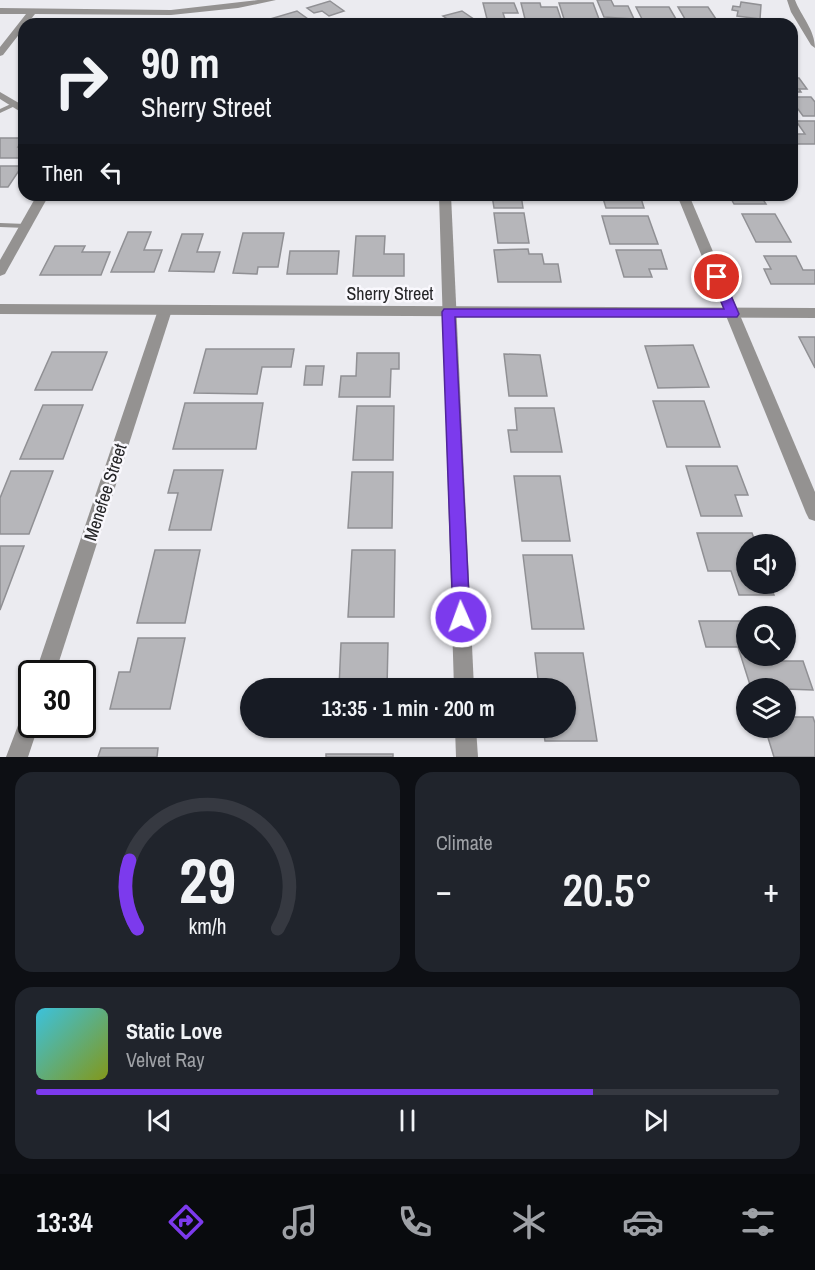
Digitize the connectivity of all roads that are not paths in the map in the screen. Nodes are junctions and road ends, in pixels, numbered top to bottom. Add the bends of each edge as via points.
1 (272, 0) edge
2 (791, 0) edge
3 (0, 11) edge
4 (32, 12) junction
5 (27, 18) edge
6 (797, 18) edge
7 (798, 20) edge
8 (18, 30) edge
9 (815, 45) edge
10 (0, 53) edge
11 (0, 95) edge
12 (13, 105) junction
13 (18, 108) edge
14 (0, 111) edge
15 (41, 201) edge
16 (445, 201) edge
17 (686, 201) edge
18 (0, 225) edge
19 (26, 226) junction
20 (0, 271) edge
21 (0, 309) edge
22 (165, 310) junction
23 (449, 312) junction
24 (815, 313) edge
25 (733, 314) junction
26 (815, 513) edge
27 (50, 660) edge
28 (464, 678) edge
29 (24, 738) edge
30 (466, 738) edge
31 (17, 757) edge
32 (467, 757) edge

1 - 4 street via 207,10
2 - 6 street
3 - 4 street
4 - 5 street
7 - 9 street via 804,35
8 - 10 street
11 - 12 street
12 - 13 street
12 - 14 lane
15 - 19 street
16 - 23 street
17 - 25 street
18 - 19 lane
19 - 20 street
21 - 22 street, Sherry Street
22 - 23 street, Sherry Street
22 - 27 street, Menefee Street
23 - 25 street, Sherry Street
23 - 28 street
24 - 25 street, Sherry Street
25 - 26 street
29 - 31 street
30 - 32 street

